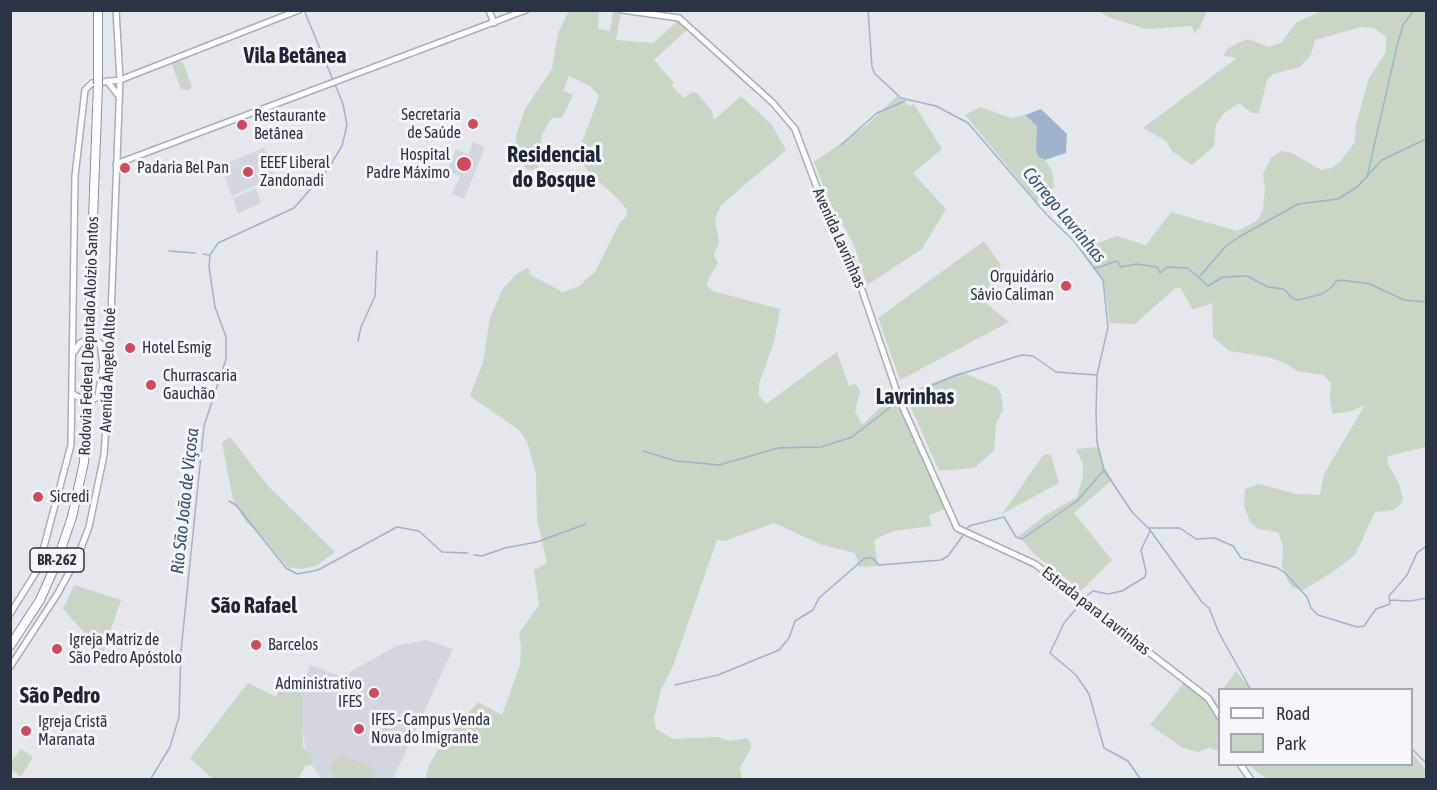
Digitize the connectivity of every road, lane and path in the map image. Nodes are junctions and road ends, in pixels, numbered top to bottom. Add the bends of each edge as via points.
1 (98, 10) edge
2 (116, 10) edge
3 (489, 10) edge
4 (526, 10) edge
5 (622, 10) edge
6 (299, 11) edge
7 (494, 23) junction
8 (119, 68) junction
9 (120, 80) junction
10 (96, 81) junction
11 (109, 81) junction
12 (119, 96) junction
13 (116, 164) junction
14 (89, 339) junction
15 (100, 343) junction
16 (109, 348) junction
17 (74, 353) junction
18 (108, 393) junction
19 (73, 394) junction
20 (98, 396) junction
21 (87, 402) junction
22 (957, 528) joint
23 (10, 614) edge
24 (10, 646) edge
25 (10, 667) edge
26 (1218, 714) edge
27 (1241, 766) edge
28 (1251, 780) edge

1 - 10 highway, Rodovia Federal Deputado Aloízio Santos / BR-262
2 - 8 street, Avenida Ângelo Altoé
3 - 7 street
4 - 7 street
5 - 22 street, Avenida Lavrinhas via 680,18 778,107 795,129 825,209 852,258 900,401
6 - 9 street
7 - 13 street
8 - 9 street, Avenida Ângelo Altoé
8 - 11 street
9 - 11 street
9 - 12 street, Avenida Ângelo Altoé
10 - 11 street
10 - 14 highway, Rodovia Federal Deputado Aloízio Santos / BR-262
10 - 17 street via 85,90 76,153
11 - 12 street
12 - 13 street, Avenida Ângelo Altoé
13 - 16 street, Avenida Ângelo Altoé
14 - 15 street
14 - 17 street via 80,343
14 - 21 highway, Rodovia Federal Deputado Aloízio Santos / BR-262
15 - 16 street
15 - 20 street
16 - 18 street, Avenida Ângelo Altoé
17 - 19 street
18 - 20 street
18 - 25 street, Avenida Ângelo Altoé via 104,455 87,532 67,579
19 - 21 street
19 - 23 street via 68,462 42,557 32,584
20 - 21 street
21 - 24 highway, Rodovia Federal Deputado Aloízio Santos / BR-262 via 84,462 68,532 40,600
22 - 26 street, Estrada para Lavrinhas via 1035,564 1208,698
27 - 28 street

